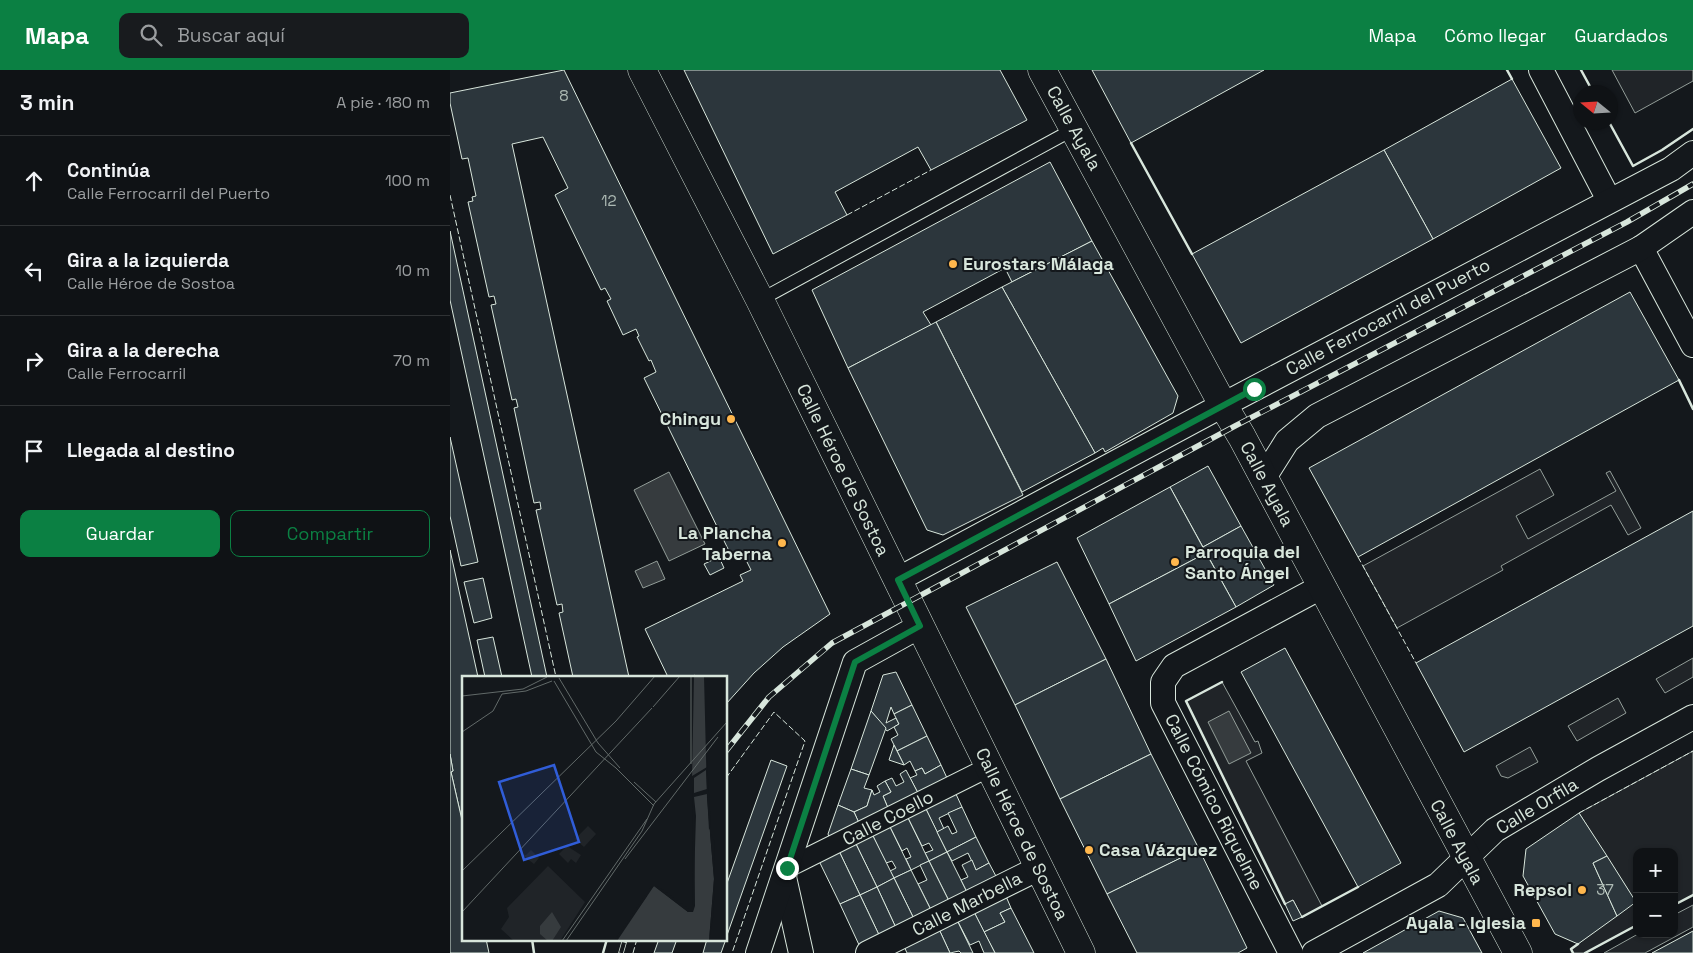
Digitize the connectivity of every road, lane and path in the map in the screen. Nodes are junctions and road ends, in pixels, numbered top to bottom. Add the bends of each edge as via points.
1 (642, 70) edge
2 (1042, 70) edge
3 (1541, 70) edge
4 (1074, 129) junction
5 (1693, 153) edge
6 (1609, 200) junction
7 (1693, 212) edge
8 (1641, 248) junction
9 (760, 300) junction
10 (1693, 345) edge
11 (1223, 405) junction
12 (1264, 479) junction
13 (898, 580) junction
14 (1321, 587) junction
15 (920, 626) junction
16 (1693, 717) edge
17 (989, 767) junction
18 (1466, 858) junction
19 (1039, 868) junction
20 (786, 872) junction
21 (758, 953) edge
22 (801, 953) edge
23 (868, 953) edge
24 (1081, 953) edge
25 (1291, 953) edge
26 (1314, 953) edge
27 (1518, 953) edge

1 - 9 main road, Calle Héroe de Sostoa
2 - 4 main road, Calle Ayala
3 - 6 street
4 - 9 lane
4 - 11 main road, Calle Ayala
5 - 6 street, Calle Ferrocarril del Puerto via 1670,169
6 - 11 street, Calle Ferrocarril del Puerto
7 - 8 street
8 - 10 street
8 - 12 street via 1317,416 1288,442
9 - 13 main road, Calle Héroe de Sostoa
11 - 12 main road, Calle Ayala
11 - 13 street, Calle Ferrocarril del Puerto
12 - 14 main road, Calle Ayala
13 - 15 main road, Calle Héroe de Sostoa
14 - 18 main road, Calle Ayala
14 - 25 street, Calle Cómico Riquelme via 1174,666 1163,682 1163,703
15 - 17 main road, Calle Héroe de Sostoa
15 - 20 street via 855,662
16 - 18 street, Calle Orfila via 1495,830
17 - 19 main road, Calle Héroe de Sostoa
17 - 20 street, Calle Coello
18 - 26 street, Calle Orfila via 1438,885
18 - 27 main road, Calle Ayala
19 - 23 street, Calle Marbella
19 - 24 main road, Calle Héroe de Sostoa
20 - 21 street
20 - 22 street

